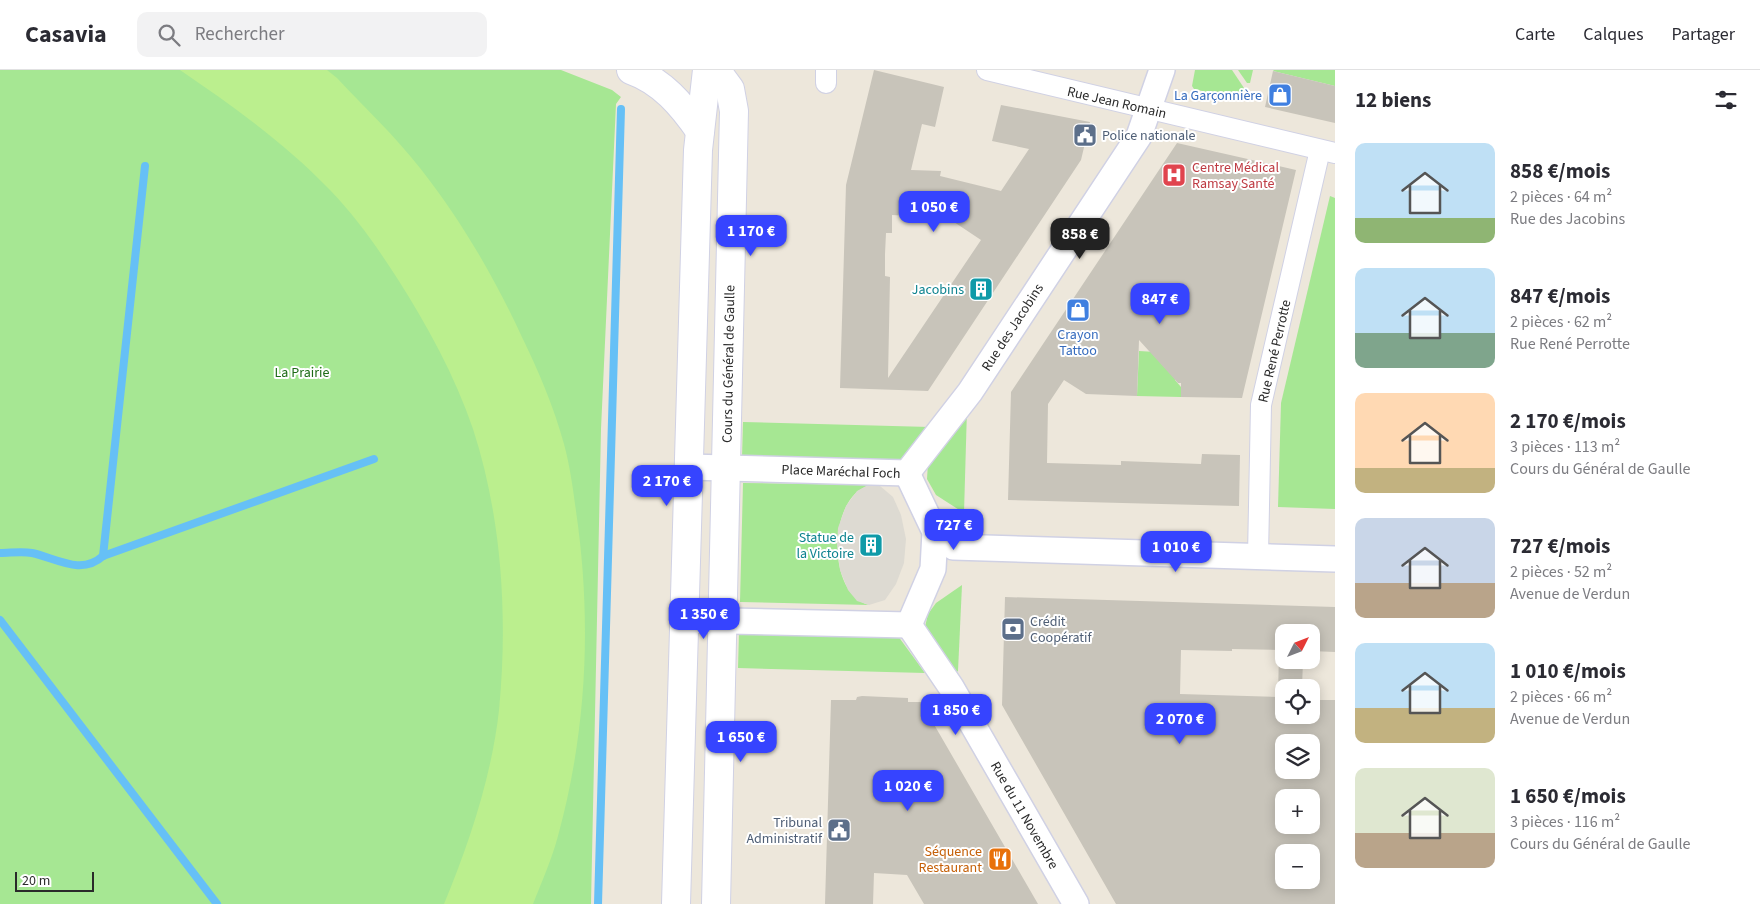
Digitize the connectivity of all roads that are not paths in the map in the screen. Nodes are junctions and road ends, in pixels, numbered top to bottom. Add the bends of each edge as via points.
1 (631, 70) edge
2 (707, 70) edge
3 (716, 70) edge
4 (987, 70) edge
5 (1162, 70) edge
6 (1149, 109) junction
7 (700, 130) junction
8 (1328, 151) edge
9 (690, 468) junction
10 (726, 468) junction
11 (907, 473) junction
12 (944, 539) junction
13 (1258, 556) junction
14 (1335, 560) edge
15 (686, 620) junction
16 (723, 620) junction
17 (908, 625) junction
18 (676, 904) edge
19 (716, 904) edge
20 (1076, 904) edge

1 - 7 main road via 648,76 680,103
2 - 7 main road
3 - 10 main road, Cours du Général de Gaulle via 730,89 734,111
4 - 6 street, Rue Jean Romain
5 - 6 street, Rue des Jacobins
6 - 8 street, Rue Jean Romain
6 - 11 street, Rue des Jacobins via 1139,136 970,392
7 - 9 main road
8 - 13 street, Rue René Perrotte via 1261,405
9 - 10 street, Place Maréchal Foch
9 - 15 main road
10 - 11 street, Place Maréchal Foch
10 - 16 main road, Cours du Général de Gaulle
11 - 12 street, Place Maréchal Foch
12 - 13 street
12 - 17 street
13 - 14 street
15 - 16 street
15 - 18 main road
16 - 17 street
16 - 19 main road, Cours du Général de Gaulle
17 - 20 street, Rue du 11 Novembre via 951,687

